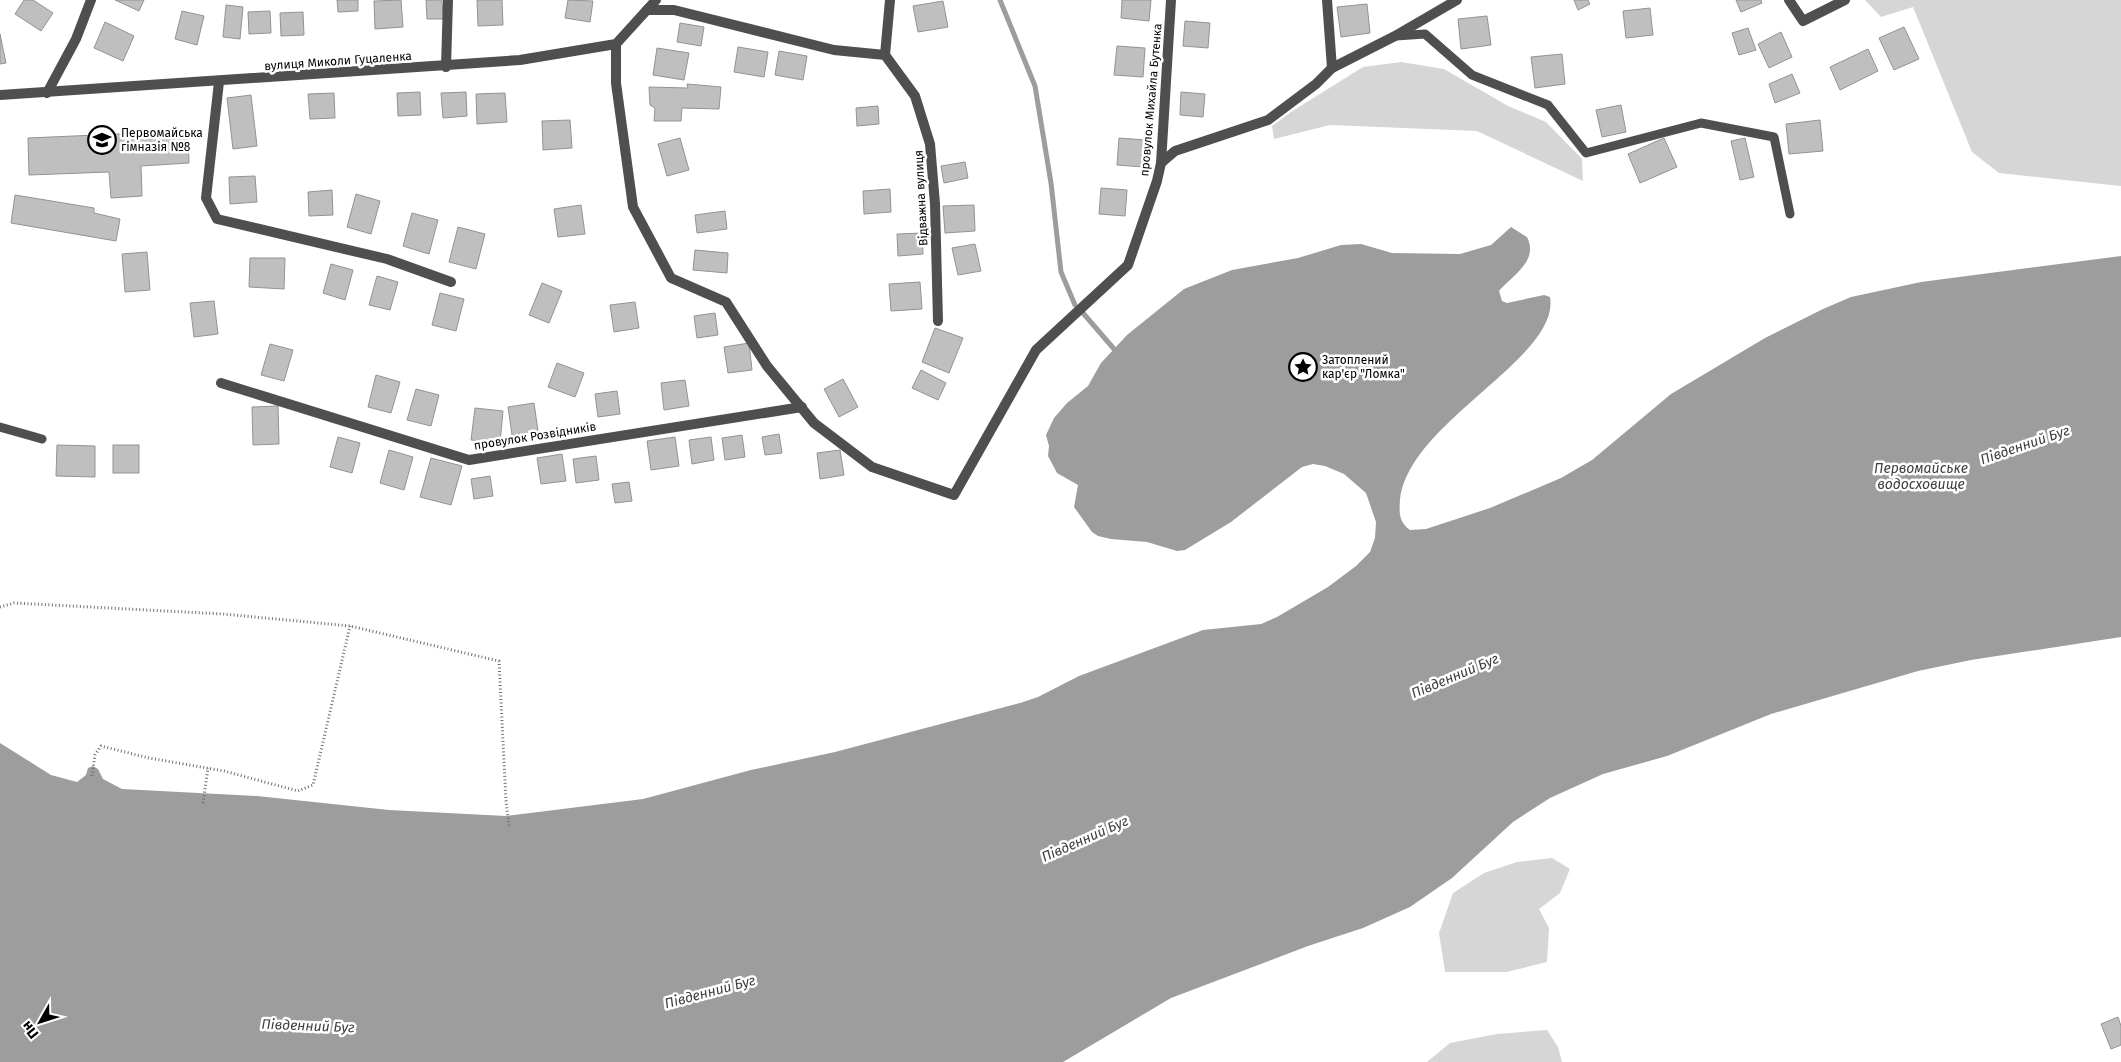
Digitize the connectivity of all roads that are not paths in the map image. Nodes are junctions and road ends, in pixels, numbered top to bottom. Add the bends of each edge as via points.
1 (91, 0) edge
2 (448, 0) edge
3 (656, 0) edge
4 (890, 0) edge
5 (1172, 0) edge
6 (1327, 0) edge
7 (1457, 0) edge
8 (1789, 0) edge
9 (1845, 0) edge
10 (647, 10) junction
11 (1395, 36) junction
12 (616, 44) junction
13 (885, 55) junction
14 (446, 67) junction
15 (1332, 68) junction
16 (218, 82) junction
17 (48, 93) junction
18 (0, 95) edge
19 (1161, 163) junction
20 (1790, 214) dead end
21 (451, 282) dead end
22 (938, 321) dead end
23 (221, 383) dead end
24 (802, 408) junction
25 (0, 427) edge
26 (42, 439) dead end

1 - 17 street via 76,39
2 - 14 street
3 - 10 street
4 - 13 street
5 - 19 street, провулок Михайла Бутенка
6 - 15 street
7 - 11 street
8 - 9 street via 1803,21
10 - 12 street
10 - 13 street via 674,10 834,50
11 - 15 street
11 - 20 lane via 1425,34 1472,75 1548,105 1586,153 1701,123 1774,137
12 - 14 street, вулиця Миколи Гуцаленка via 520,60
12 - 24 street via 616,83 633,206 671,278 726,302 767,366
13 - 22 street, Відважна вулиця via 914,96 930,144
14 - 16 street, вулиця Миколи Гуцаленка
15 - 19 street via 1268,120 1175,151
16 - 17 street, вулиця Миколи Гуцаленка
16 - 21 street via 206,198 217,219 386,259
17 - 18 street, вулиця Миколи Гуцаленка
19 - 24 street, провулок Михайла Бутенка via 1158,181 1128,264 1036,350 954,495 872,467 814,423
23 - 24 street, провулок Розвідників via 469,460
25 - 26 lane

